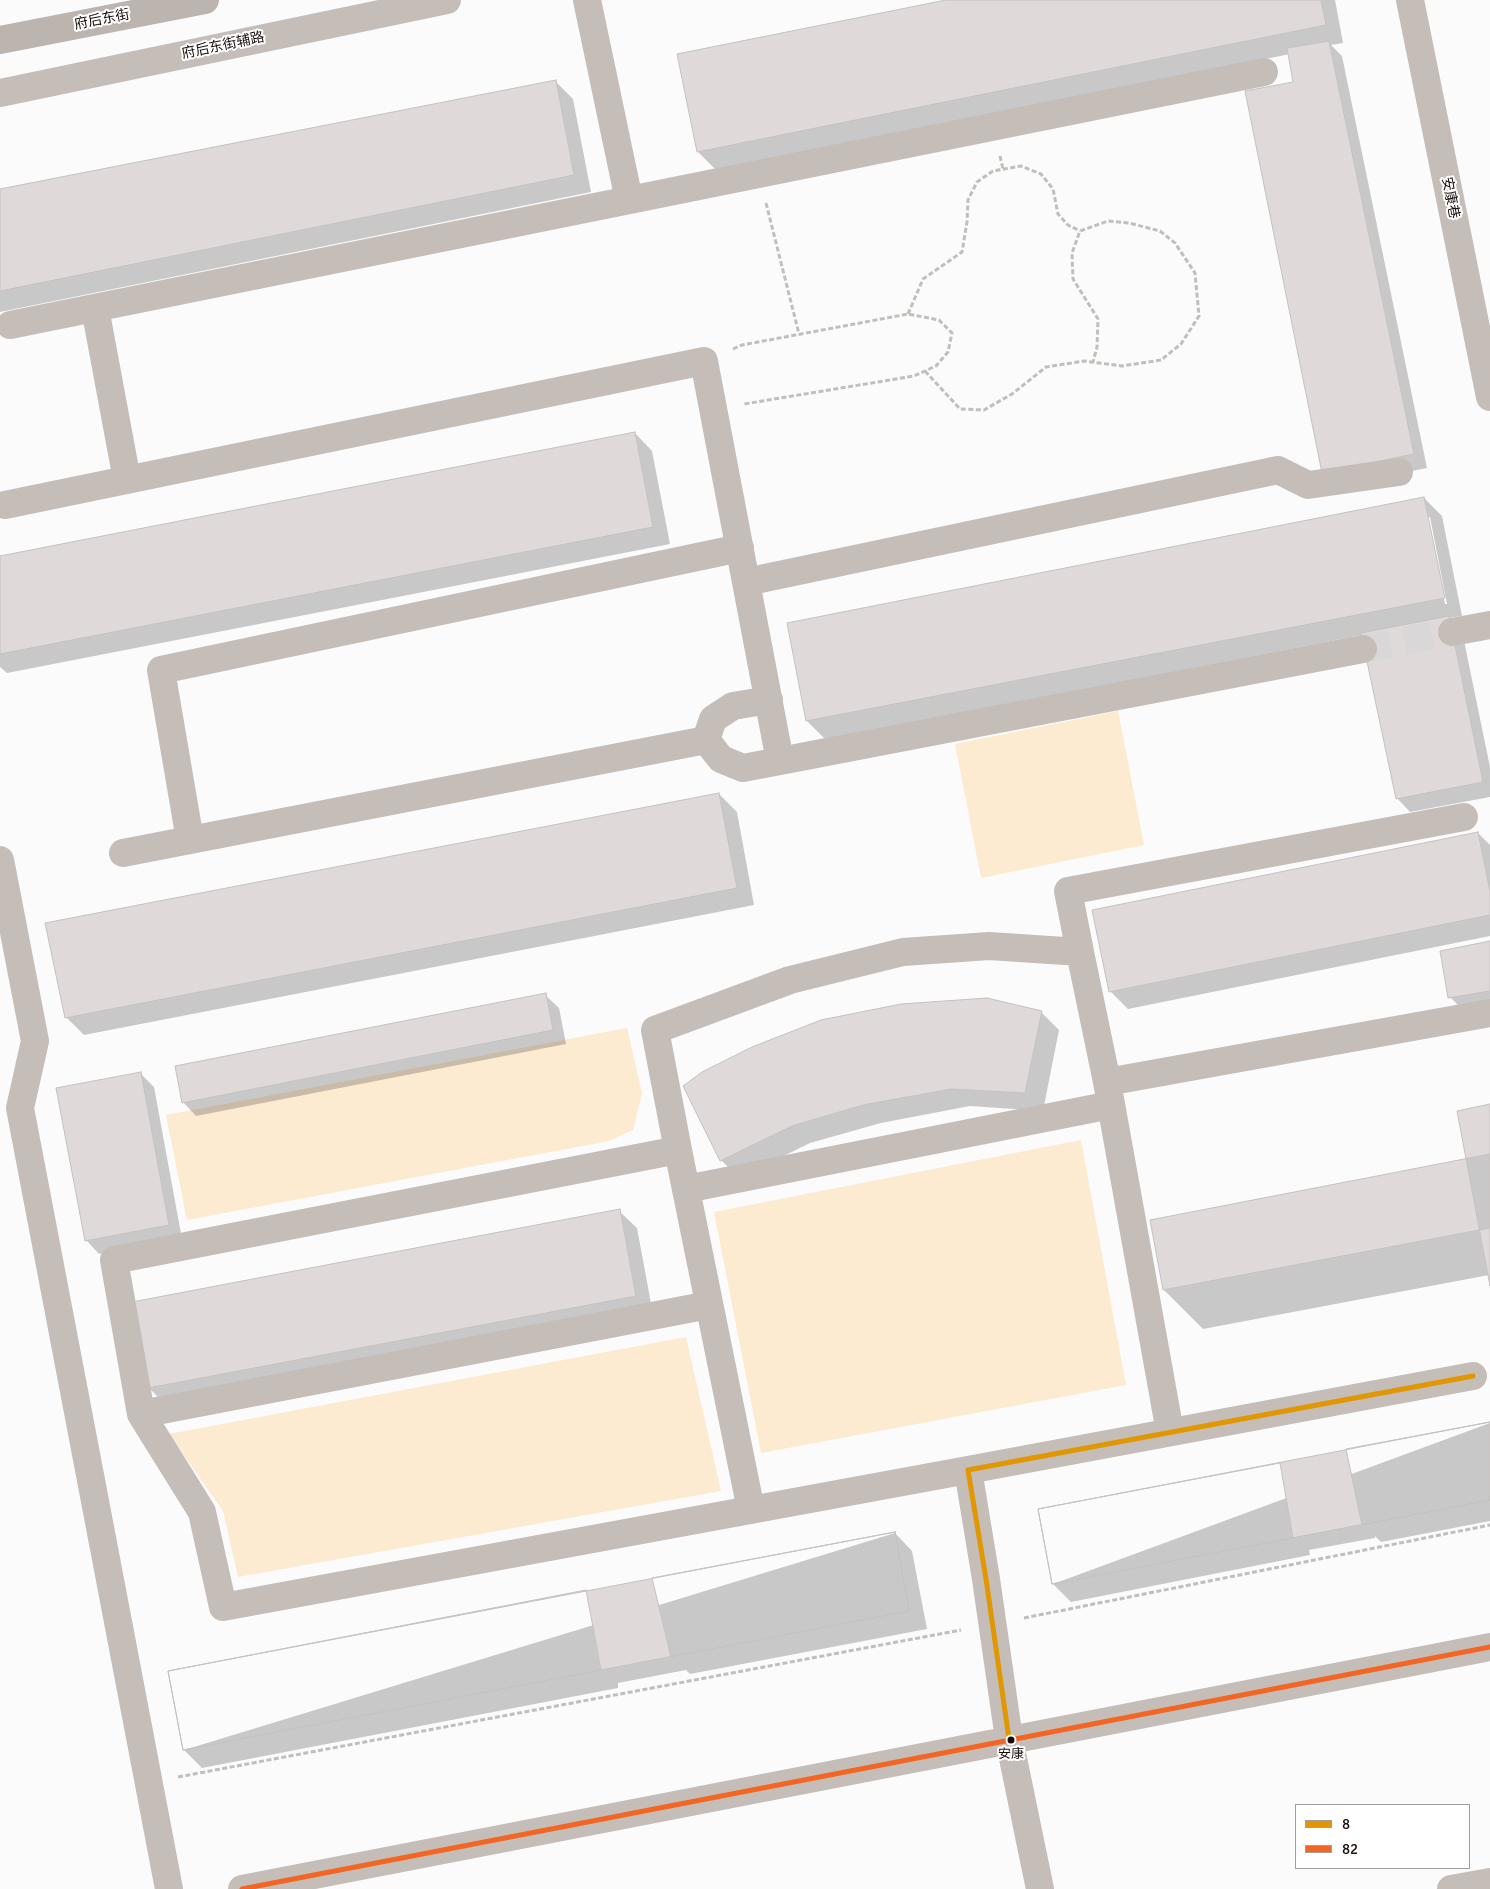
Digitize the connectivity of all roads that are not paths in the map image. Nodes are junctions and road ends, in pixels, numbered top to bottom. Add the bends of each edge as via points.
1 (205, 0) edge
2 (447, 0) edge
3 (587, 0) edge
4 (1410, 0) edge
5 (0, 40) edge
6 (1264, 72) dead end
7 (0, 93) edge
8 (629, 200) junction
9 (95, 308) junction
10 (10, 325) dead end
11 (1489, 383) edge
12 (1399, 472) dead end
13 (127, 480) junction
14 (5, 505) dead end
15 (740, 548) junction
16 (746, 582) junction
17 (1490, 625) edge
18 (1452, 632) tunnel mouth
19 (1363, 649) tunnel mouth
20 (769, 700) junction
21 (706, 740) junction
22 (780, 761) junction
23 (1464, 817) dead end
24 (190, 840) junction
25 (123, 853) dead end
26 (0, 860) edge
27 (1080, 952) junction
28 (1490, 1013) edge
29 (1109, 1094) junction
30 (678, 1150) junction
31 (686, 1189) junction
32 (709, 1305) junction
33 (1473, 1376) dead end
34 (141, 1414) junction
35 (1170, 1432) junction
36 (968, 1470) junction
37 (750, 1510) junction
38 (1490, 1647) edge
39 (1008, 1739) junction
40 (1490, 1882) edge
41 (169, 1889) edge
42 (242, 1889) edge
43 (1040, 1889) edge
44 (1451, 1889) edge

1 - 5 main road, 府后东街
2 - 7 street, 府后东街辅路
3 - 8 street
4 - 11 street, 安康巷
6 - 8 street
8 - 9 street
9 - 10 street
9 - 13 street
12 - 16 street via 1308,485 1278,470
13 - 14 street
13 - 15 street via 704,361
15 - 16 street
15 - 24 street via 161,670
16 - 20 street
17 - 18 street
19 - 22 street
20 - 21 street via 733,706 719,714 712,719
20 - 22 street
21 - 22 street via 720,759 743,768
21 - 24 street
23 - 27 street via 1068,891
24 - 25 street
26 - 41 street via 36,1041 20,1108
27 - 29 street
27 - 30 street via 989,946 903,952 790,980 655,1030
28 - 29 street
29 - 31 street
29 - 35 street
30 - 31 street
30 - 34 street via 114,1260
31 - 32 street
32 - 34 street
32 - 37 street
33 - 35 street
34 - 37 street via 202,1512 223,1607
35 - 36 street
36 - 37 street
36 - 39 street
38 - 39 street
39 - 42 street
39 - 43 street
40 - 44 street

